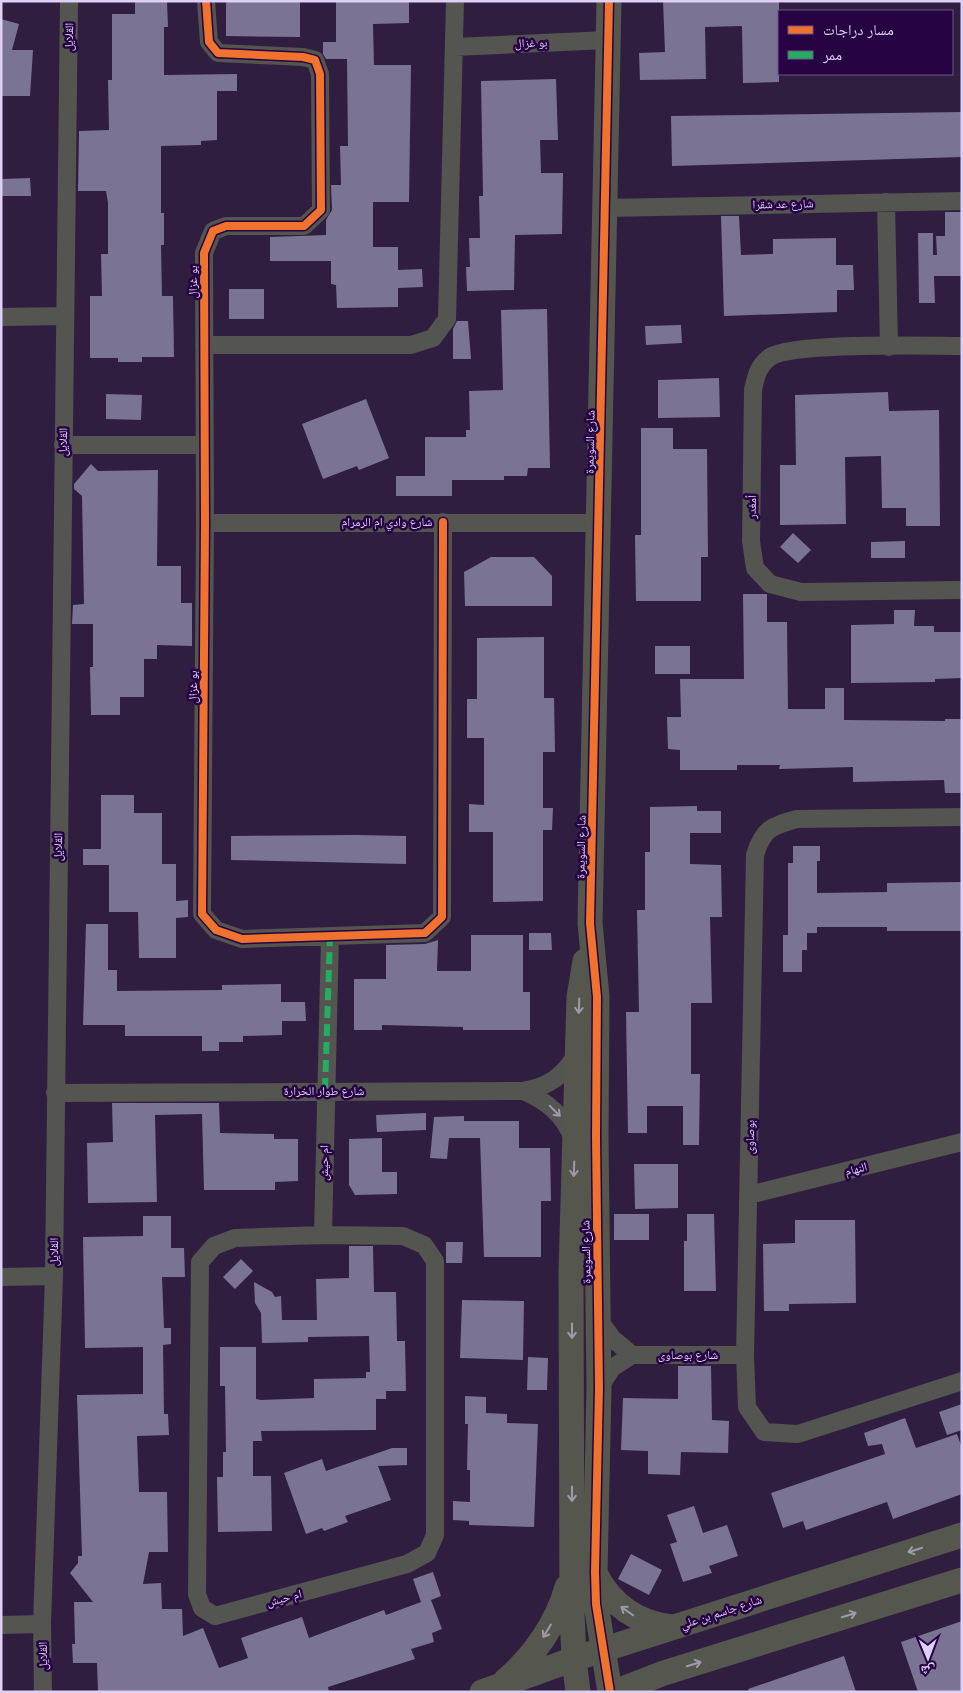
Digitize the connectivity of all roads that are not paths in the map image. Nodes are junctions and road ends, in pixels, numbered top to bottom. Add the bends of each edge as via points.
1 (69, 1) edge
2 (206, 1) edge
3 (455, 1) edge
4 (609, 1) edge
5 (608, 40) junction
6 (454, 47) junction
7 (962, 201) edge
8 (886, 202) junction
9 (605, 208) junction
10 (65, 316) junction
11 (1, 317) edge
12 (204, 345) junction
13 (962, 346) edge
14 (889, 347) junction
15 (63, 445) junction
16 (204, 445) junction
17 (443, 522) junction
18 (205, 523) junction
19 (599, 523) junction
20 (962, 590) edge
21 (962, 817) edge
22 (590, 923) junction
23 (330, 936) junction
24 (577, 1052) junction
25 (325, 1090) junction
26 (523, 1092) junction
27 (55, 1093) junction
28 (962, 1142) edge
29 (575, 1143) junction
30 (750, 1195) junction
31 (323, 1236) junction
32 (54, 1276) junction
33 (1, 1277) edge
34 (599, 1320) junction
35 (632, 1355) junction
36 (745, 1355) junction
37 (962, 1381) edge
38 (599, 1388) junction
39 (962, 1535) edge
40 (584, 1571) junction
41 (962, 1580) edge
42 (42, 1624) junction
43 (1, 1625) edge
44 (672, 1628) junction
45 (603, 1650) junction
46 (574, 1659) junction
47 (661, 1683) edge
48 (491, 1689) edge
49 (43, 1692) edge
50 (578, 1692) edge
51 (610, 1692) edge
52 (615, 1692) edge

1 - 10 street, القلايل
2 - 12 street, بو غزال via 208,42 218,53 314,60 320,74 321,210 304,226 226,226 213,231 204,253
3 - 6 street
4 - 5 street, شارع السويمرة
5 - 6 street, بو غزال
5 - 9 street, شارع السويمرة
6 - 12 street via 446,319 433,338 411,344
7 - 8 street, شارع عد شقرا
8 - 9 street, شارع عد شقرا
8 - 14 street
9 - 19 street, شارع السويمرة
10 - 11 street
10 - 15 street, القلايل
12 - 16 street, بو غزال
13 - 14 street, أمغدر
14 - 20 street, أمغدر via 799,349 771,357 758,369 753,390 751,541 755,568 770,584 801,592
15 - 16 street
15 - 27 street, القلايل
16 - 18 street, بو غزال
17 - 18 street, شارع وادي ام الرمرام
17 - 19 street, شارع وادي ام الرمرام
17 - 23 street, بو غزال via 442,917 425,933
18 - 23 street, بو غزال via 202,914 216,930 242,939
19 - 22 street, شارع السويمرة
21 - 30 street, بوصاوى via 797,819 774,825 761,837 755,855
22 -> 24 street, شارع السويمرة via 579,997
22 - 34 street, شارع السويمرة via 597,997
23 - 25 street
24 - 26 street, شارع طوار الخرارة via 561,1075 550,1084
24 - 29 street, شارع السويمرة
25 - 26 street, شارع طوار الخرارة
25 - 27 street, شارع طوار الخرارة
25 - 31 street, ام حيش
26 -> 29 street via 546,1102 556,1111
27 - 32 street, القلايل
28 - 30 street, النهام
29 -> 40 street, شارع السويمرة via 571,1271
30 - 36 street, بوصاوى
31 - 31 street, ام حيش via 235,1238 214,1246 200,1262 197,1594 202,1608 216,1616 407,1564 427,1553 435,1536 435,1260 424,1245 402,1236
32 - 33 street
32 - 42 street, القلايل
34 - 35 street via 613,1339
34 - 38 street, شارع السويمرة
35 - 36 street, شارع بوصاوى
35 - 38 street via 612,1368
36 - 37 street, بوصاوى via 747,1407 764,1432 798,1434
38 - 40 street, شارع السويمرة
39 -> 44 street, شارع جاسم بن علي
44 -> 40 street via 655,1625 625,1612
40 - 45 street, شارع السويمرة via 596,1604
40 - 46 street, شارع السويمرة
40 -> 48 street via 532,1654
47 -> 41 street
42 - 43 street
42 - 49 street, القلايل
44 - 45 street, شارع جاسم بن علي
45 - 46 street, شارع جاسم بن علي
45 - 51 street, شارع السويمرة
46 - 48 street, شارع جاسم بن علي
46 - 50 street, شارع السويمرة
47 - 52 street

